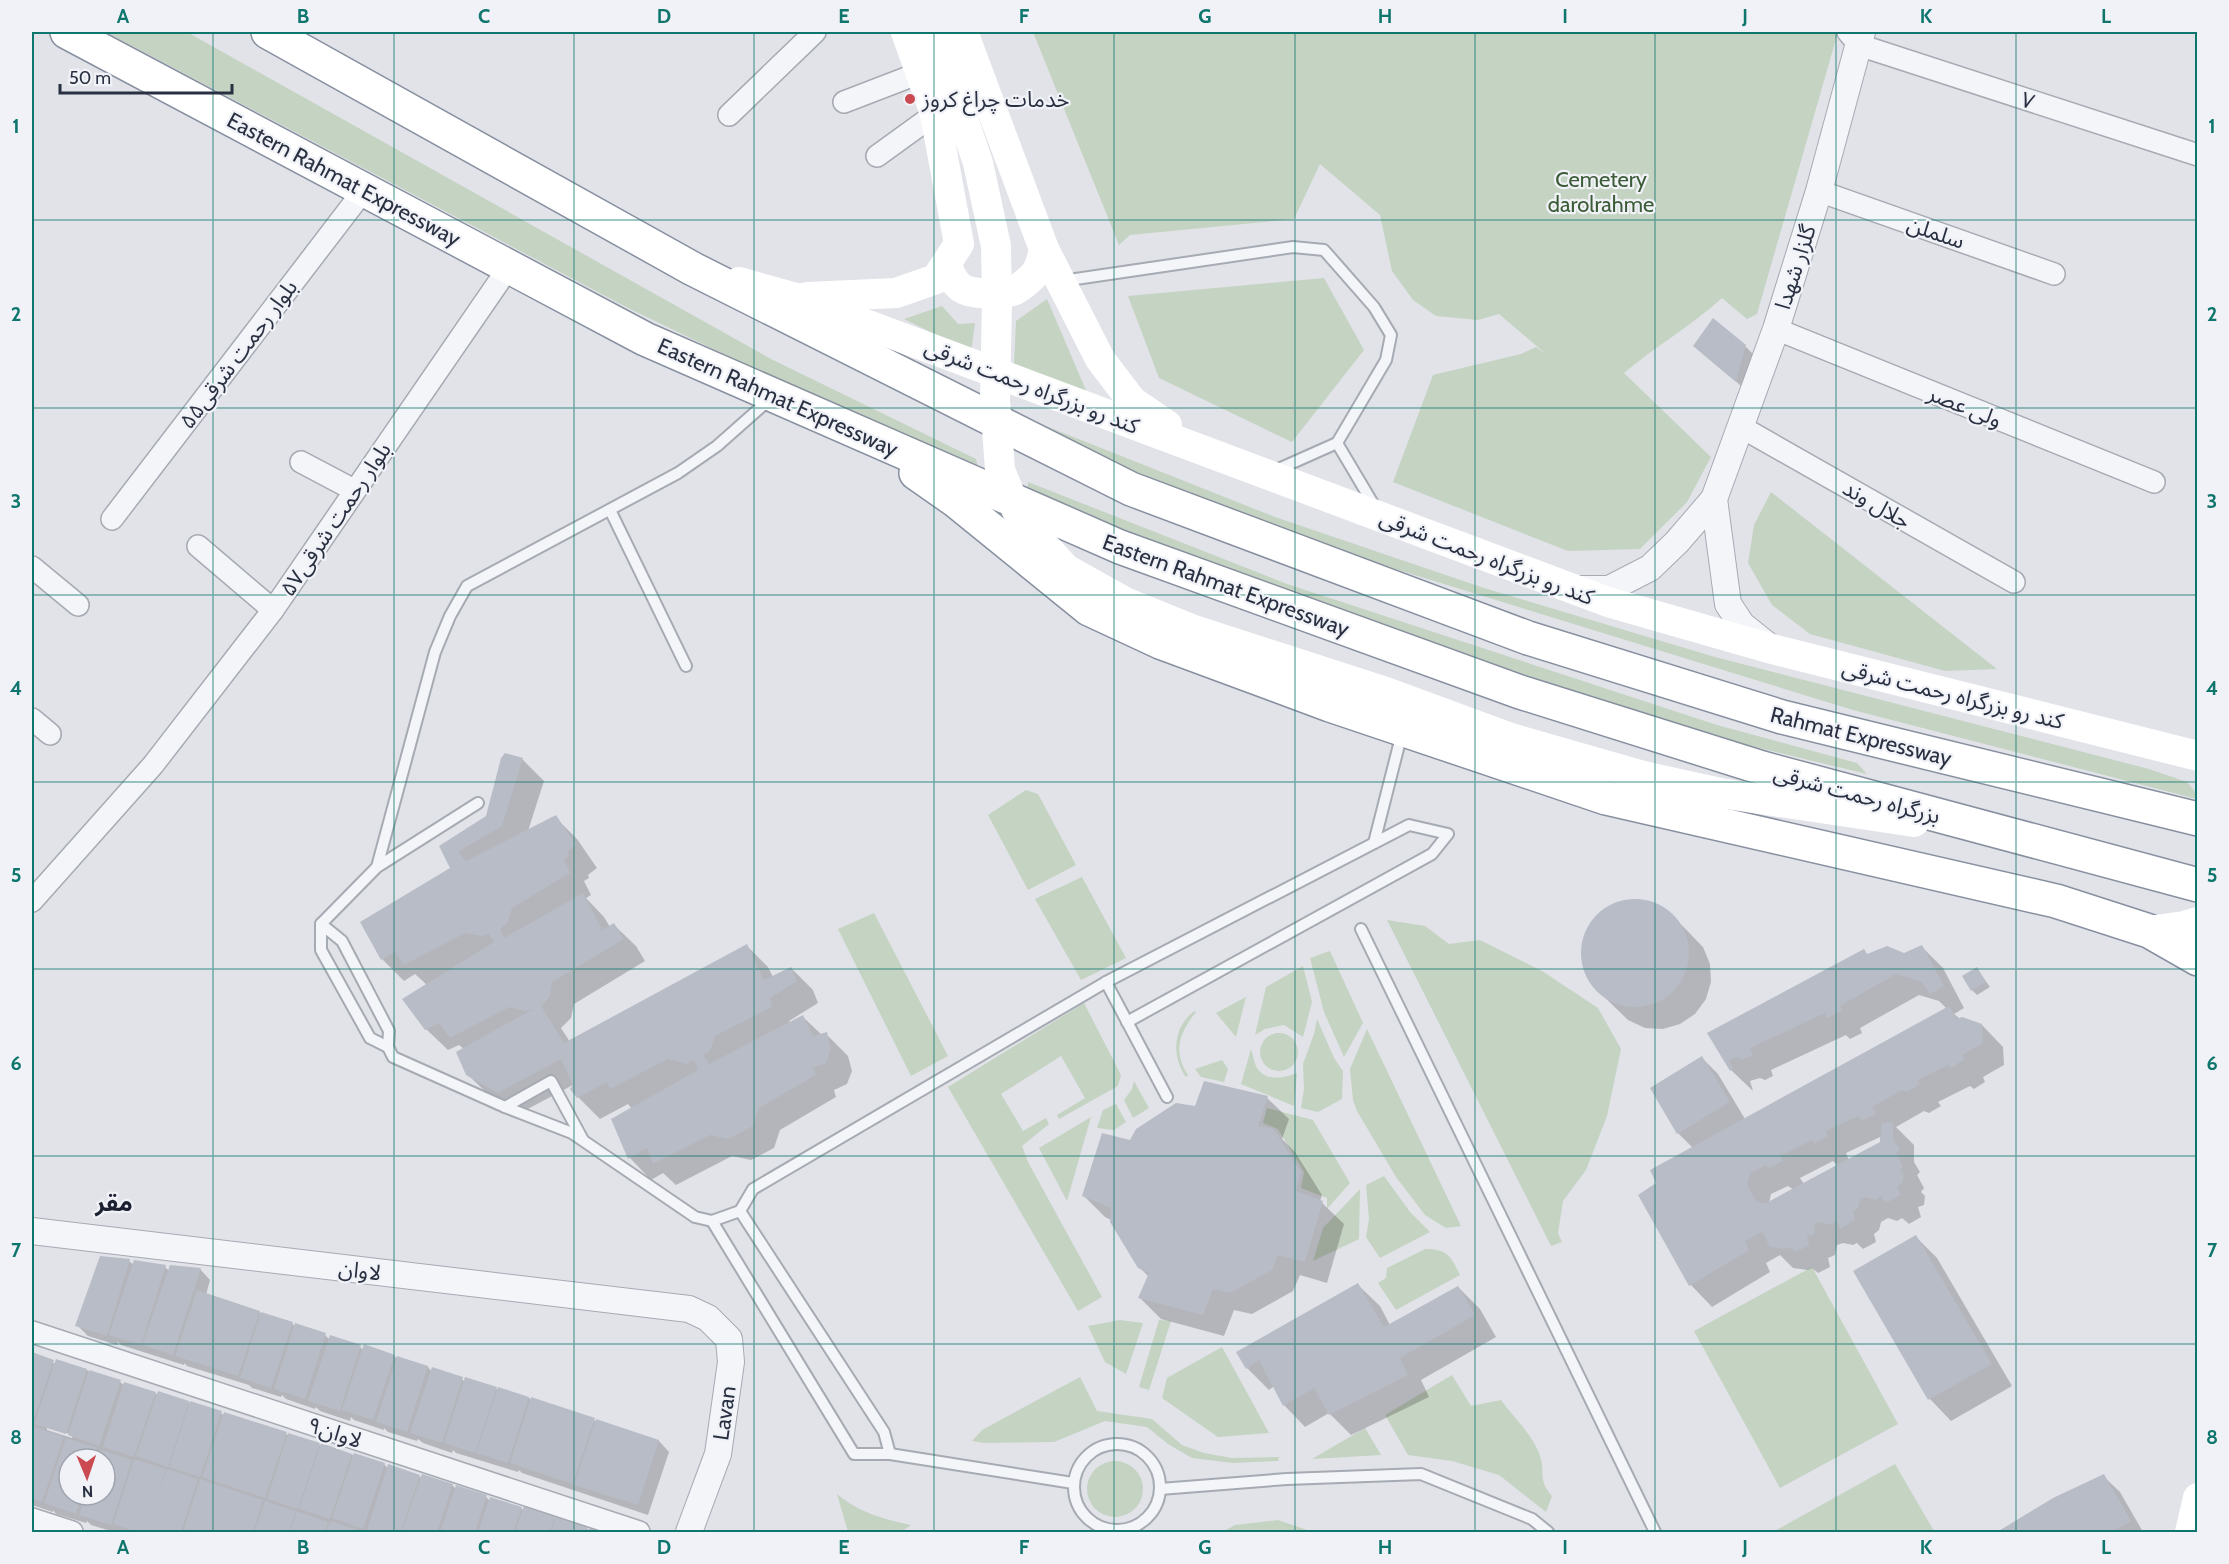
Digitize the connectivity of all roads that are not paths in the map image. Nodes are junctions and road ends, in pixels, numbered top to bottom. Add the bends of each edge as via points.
1 (67, 32) edge
2 (268, 32) edge
3 (815, 32) edge
4 (906, 32) edge
5 (934, 32) edge
6 (963, 32) edge
7 (1856, 36) edge
8 (922, 72) junction
9 (844, 102) dead end
10 (935, 114) junction
11 (729, 115) dead end
12 (2198, 155) edge
13 (877, 156) dead end
14 (364, 190) junction
15 (1819, 191) junction
16 (1044, 249) junction
17 (947, 263) junction
18 (509, 267) junction
19 (693, 269) junction
20 (2054, 273) dead end
21 (1060, 281) junction
22 (796, 298) junction
23 (1776, 329) junction
24 (774, 396) junction
25 (1741, 427) junction
26 (864, 435) junction
27 (1337, 443) junction
28 (1206, 452) junction
29 (300, 462) dead end
30 (1269, 474) junction
31 (2154, 482) dead end
32 (354, 490) junction
33 (1714, 499) junction
34 (610, 510) junction
35 (1382, 517) junction
36 (112, 519) dead end
37 (198, 546) dead end
38 (32, 567) edge
39 (2014, 582) dead end
40 (1573, 589) junction
41 (78, 605) dead end
42 (273, 610) junction
43 (1772, 650) junction
44 (686, 666) dead end
45 (1520, 692) joint
46 (32, 719) edge
47 (1403, 729) junction
48 (50, 734) dead end
49 (2198, 756) edge
50 (478, 803) dead end
51 (2198, 819) edge
52 (2025, 837) junction
53 (1374, 843) junction
54 (377, 867) junction
55 (2198, 885) edge
56 (32, 901) edge
57 (2198, 922) edge
58 (321, 924) junction
59 (1361, 929) dead end
60 (2149, 931) junction
61 (2198, 959) edge
62 (1106, 982) junction
63 (1127, 1022) junction
64 (388, 1047) junction
65 (1167, 1097) dead end
66 (505, 1107) junction
67 (584, 1142) junction
68 (740, 1211) junction
69 (712, 1221) junction
70 (32, 1231) edge
71 (32, 1332) edge
72 (890, 1454) junction
73 (1073, 1483) junction
74 (1160, 1489) junction
75 (2198, 1498) edge
76 (32, 1519) edge
77 (72, 1533) edge
78 (639, 1533) edge
79 (689, 1533) edge
80 (1548, 1533) edge
81 (1655, 1533) edge
82 (2190, 1533) edge

1 - 14 highway, Eastern Rahmat Expressway
2 - 19 highway
3 - 11 street
4 - 8 main road
5 - 52 main road, bridge via 978,163 996,246 995,400 1000,470 1026,526 1066,569 1126,603 1191,629 1533,744 1643,776 1720,793
6 - 16 main road
7 - 12 street, ۷
7 - 15 street, گلزار شهدا
8 - 9 street
8 - 10 main road
10 - 13 street
10 - 17 main road via 959,244
14 - 18 highway, Eastern Rahmat Expressway
14 - 36 street, بلوار رحمت شرقی۵۵
15 - 20 street, سلملن
15 - 23 street, گلزار شهدا
16 - 17 main road via 1035,274 1014,290 996,294 962,289 951,278
16 - 21 main road
17 - 22 main road via 936,279 896,293
18 - 24 highway, Eastern Rahmat Expressway via 645,339
18 - 32 street, ۵۷بلوار رحمت شرقی
19 - 22 main road
19 - 51 highway, Rahmat Expressway via 1131,489 1528,638 1782,717
21 - 27 lane via 1293,247 1324,250 1374,307 1391,335 1386,360
21 - 28 main road via 1100,359 1132,401
22 - 28 main road, کند رو بزرگراه رحمت شرقی
23 - 25 street, گلزار شهدا
23 - 31 street, ولی عصر
24 - 26 highway, Eastern Rahmat Expressway
24 - 34 lane via 717,446 678,473
25 - 33 street, گلزار شهدا
25 - 39 street, جلال وند
26 - 45 highway, Eastern Rahmat Expressway via 1120,547
26 - 47 highway via 956,501 1089,609 1160,642
27 - 30 lane
27 - 35 lane
28 - 30 main road, کند رو بزرگراه رحمت شرقی
29 - 32 street
30 - 35 main road, کند رو بزرگراه رحمت شرقی
32 - 42 street, ۵۷بلوار رحمت شرقی
33 - 40 street, گلزار شهدا via 1650,568 1609,589
33 - 43 street, گلزار شهدا via 1728,604 1742,625
34 - 44 lane
34 - 54 lane via 467,586 435,652
35 - 40 main road, کند رو بزرگراه رحمت شرقی
37 - 42 street
38 - 41 street
40 - 43 main road, کند رو بزرگراه رحمت شرقی
42 - 56 street, ۵۷بلوار رحمت شرقی via 153,765
43 - 49 main road, کند رو بزرگراه رحمت شرقی
45 - 52 highway, بزرگراه رحمت شرقی via 1761,768
46 - 48 street
47 - 53 lane
47 - 60 highway via 1606,798 2056,901
50 - 54 lane
52 - 55 highway, بزرگراه رحمت شرقی
53 - 62 lane
53 - 63 lane via 1409,825 1448,834 1432,854
54 - 58 lane
57 - 60 main road
58 - 64 lane via 342,941 389,1031
58 - 64 lane via 321,950 370,1038
59 - 81 lane
60 - 61 highway
62 - 63 lane
62 - 68 lane via 753,1189
63 - 65 lane
64 - 66 lane via 393,1057
66 - 67 lane via 572,1133
66 - 67 lane via 551,1081
67 - 69 lane via 695,1217
68 - 69 lane
68 - 72 lane via 884,1432
69 - 72 lane via 854,1454
70 - 79 street, لاوان via 689,1309 708,1318 729,1339 731,1362 718,1454
71 - 78 street, ۹لاوان
72 - 73 lane
73 - 74 lane via 1086,1456 1113,1444 1128,1445 1152,1462 1159,1475
73 - 74 lane via 1079,1510 1094,1524 1114,1531 1128,1530 1151,1515
74 - 80 lane via 1421,1474 1532,1519
75 - 82 main road
76 - 77 street

